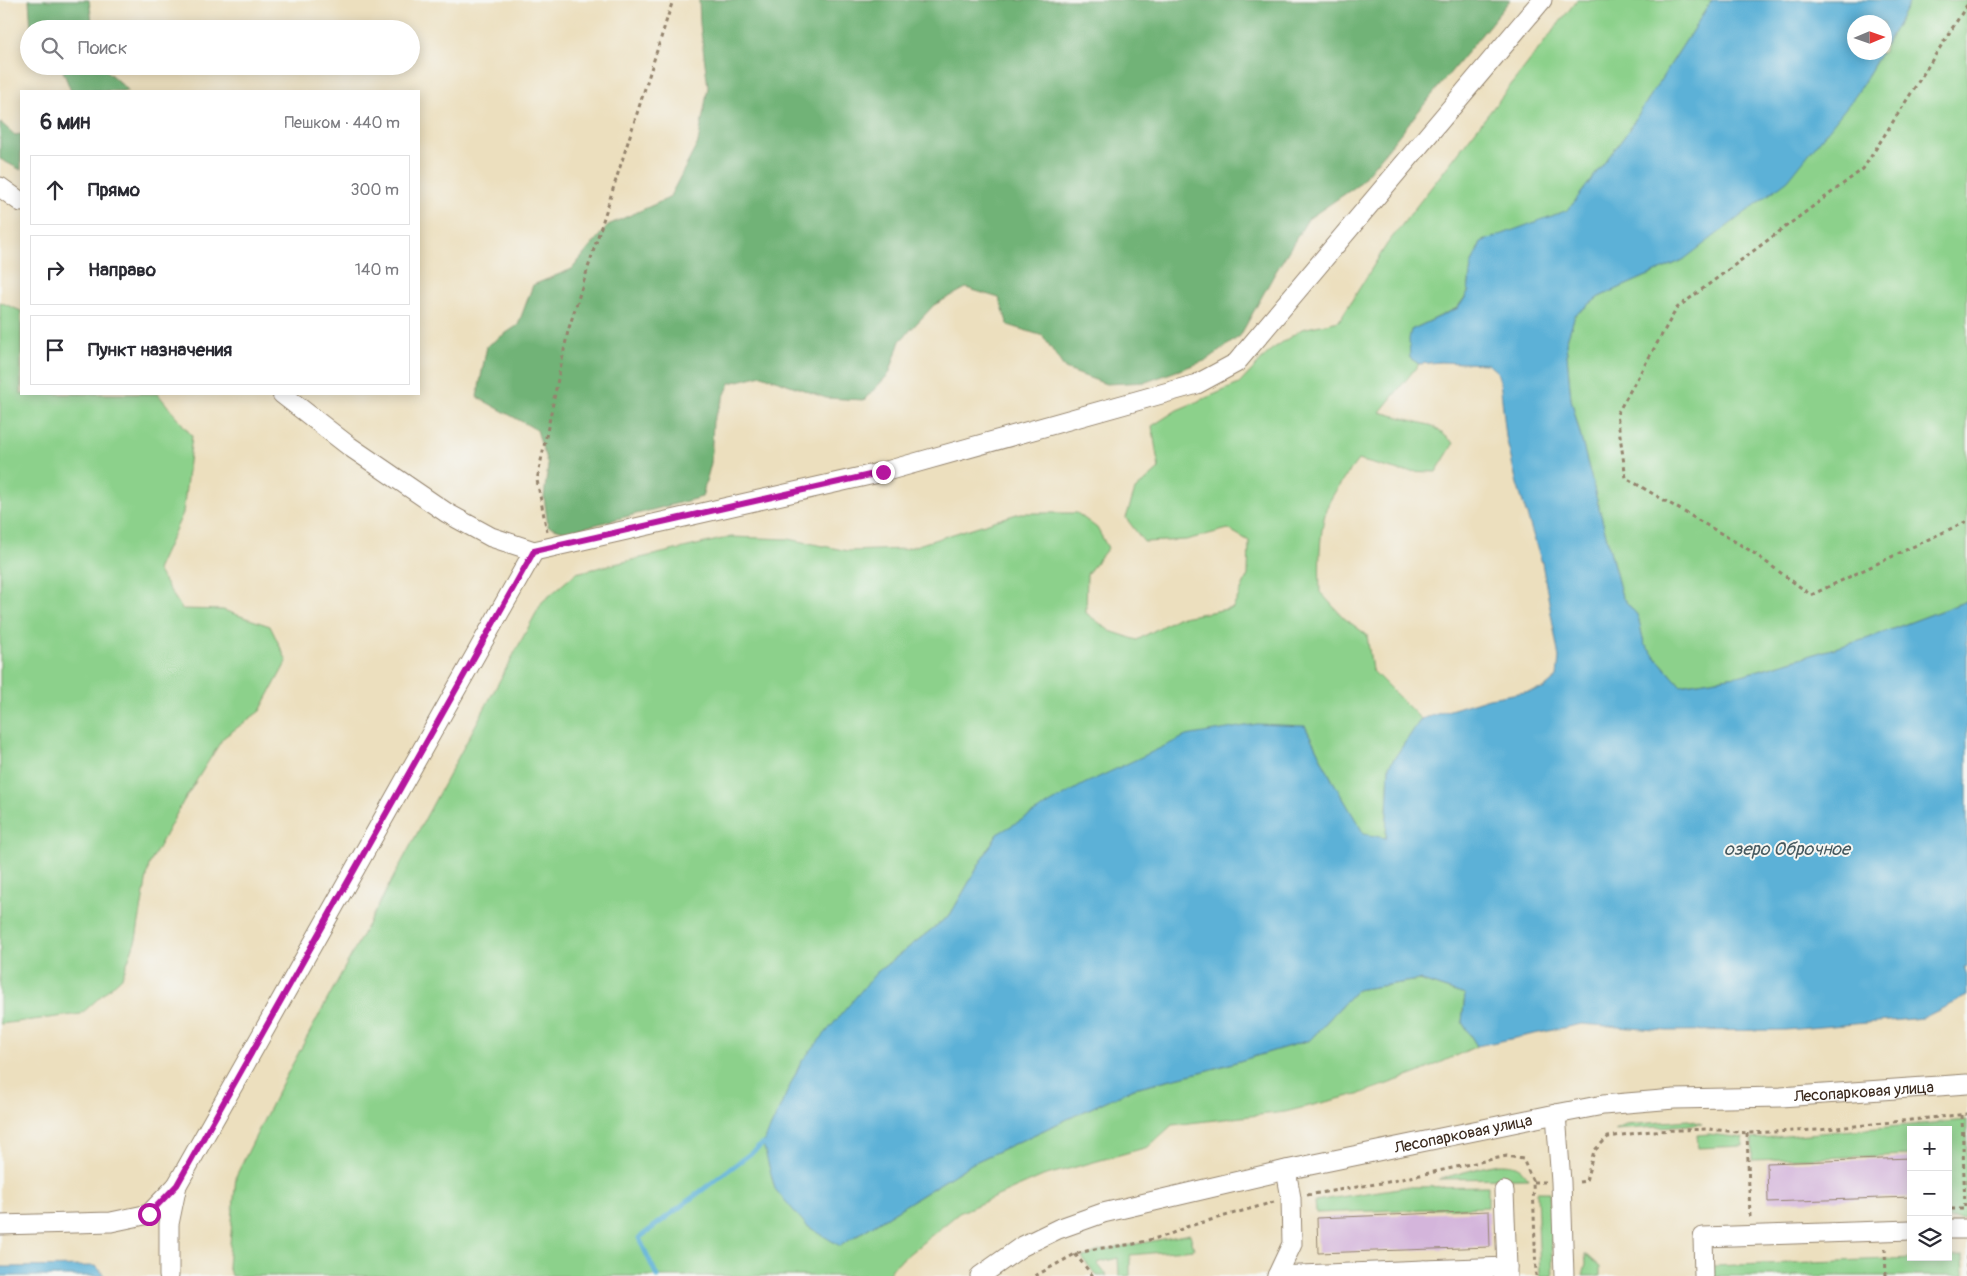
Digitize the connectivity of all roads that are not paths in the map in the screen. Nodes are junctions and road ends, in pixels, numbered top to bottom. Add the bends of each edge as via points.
1 (1542, 0) edge
2 (0, 187) edge
3 (20, 201) edge
4 (283, 395) edge
5 (542, 549) junction
6 (1967, 1084) edge
7 (1556, 1114) junction
8 (1286, 1170) junction
9 (177, 1185) junction
10 (1504, 1191) dead end
11 (0, 1224) edge
12 (1967, 1228) edge
13 (1952, 1229) edge
14 (1907, 1230) edge
15 (1507, 1272) edge
16 (1424, 1273) edge
17 (169, 1276) edge
18 (980, 1276) edge
19 (1277, 1276) edge
20 (1564, 1276) edge
21 (1704, 1276) edge

1 - 5 street via 1236,363 1197,384 883,472
2 - 3 street
4 - 5 street via 349,446 447,514 490,537
5 - 9 street
6 - 7 street, Лесопарковая улица via 1781,1097 1674,1099 1603,1105
7 - 8 street, Лесопарковая улица
7 - 20 street
8 - 18 street, Лесопарковая улица via 1103,1213 1021,1247
8 - 19 street via 1291,1198 1292,1244
9 - 11 street via 149,1214 111,1222
9 - 17 street via 169,1224
10 - 15 street
12 - 13 street
14 - 21 street via 1703,1237
15 - 16 street
16 - 19 street

